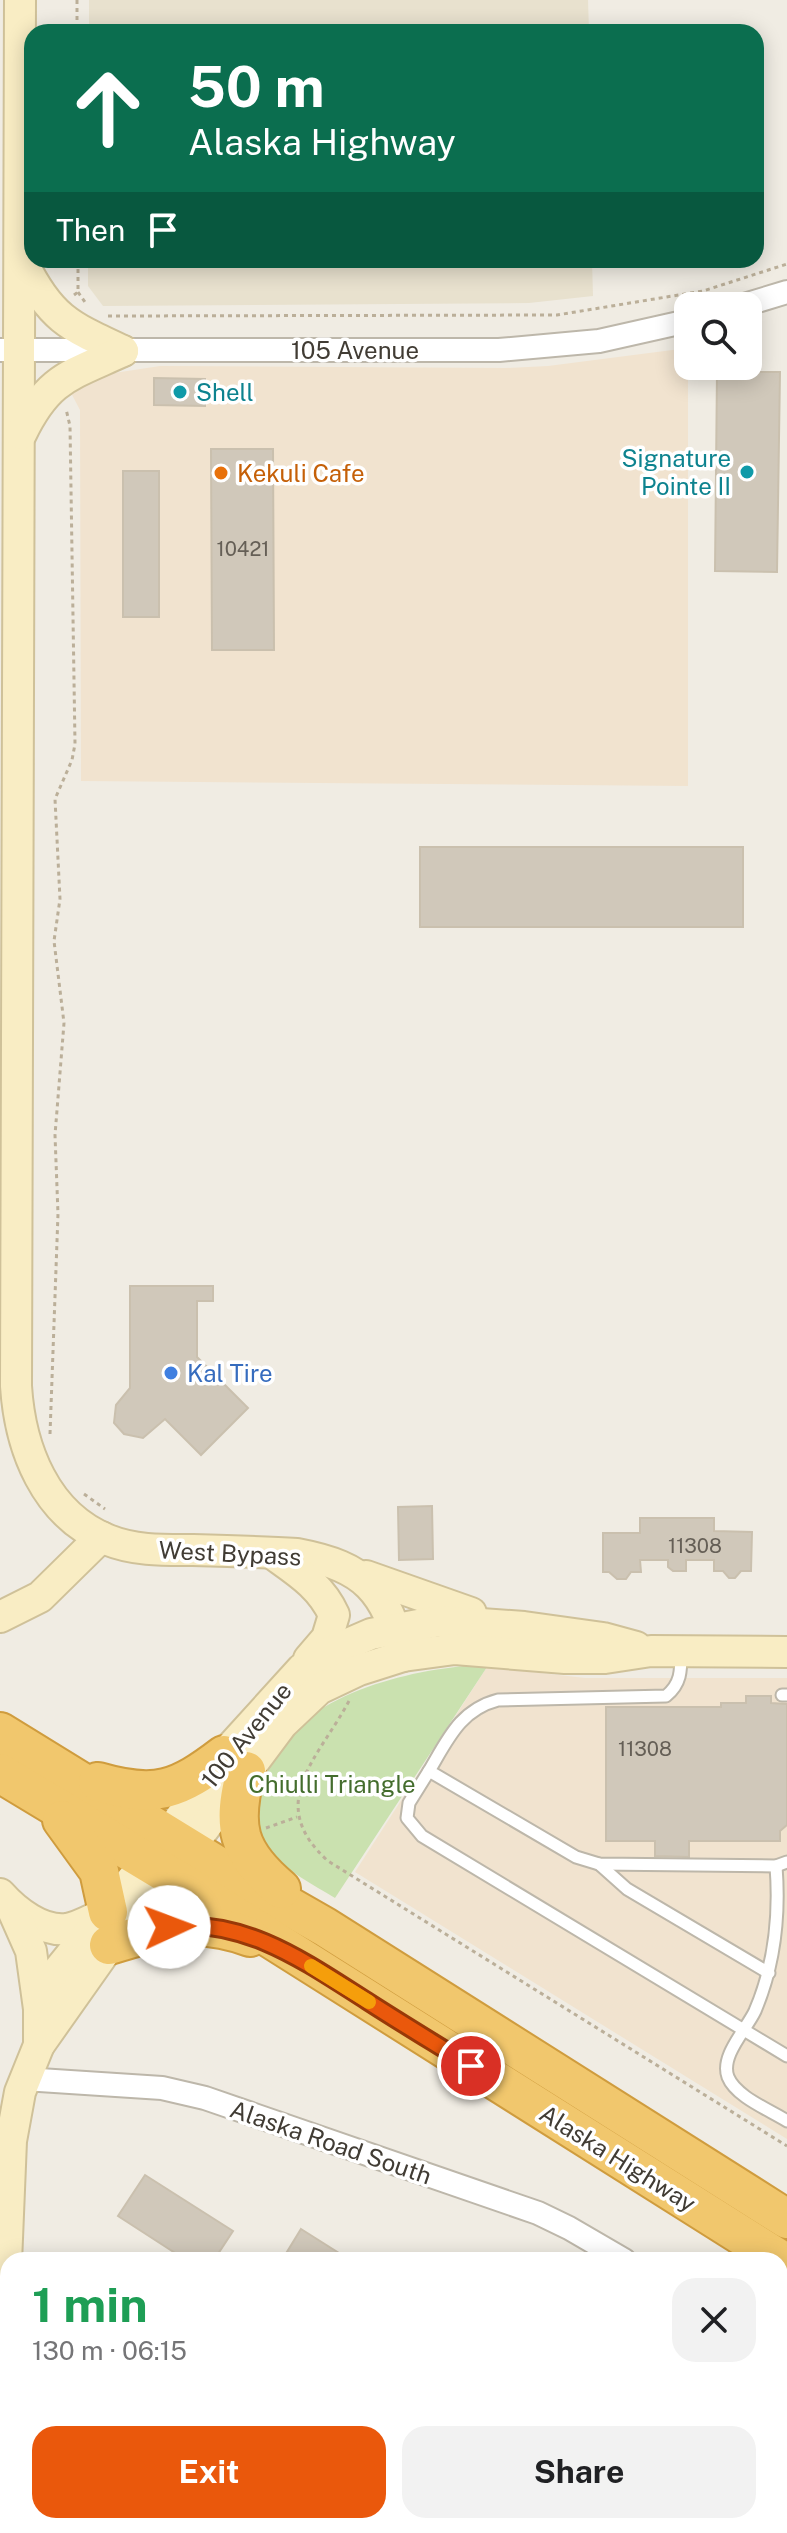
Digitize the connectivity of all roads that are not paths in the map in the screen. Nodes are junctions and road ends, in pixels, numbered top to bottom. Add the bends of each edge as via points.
1 (20, 0) edge
2 (19, 256) junction
3 (24, 266) edge
4 (25, 268) edge
5 (0, 285) edge
6 (787, 292) edge
7 (762, 300) edge
8 (674, 324) edge
9 (10, 350) edge
10 (123, 351) junction
11 (0, 408) edge
12 (19, 440) junction
13 (103, 1523) junction
14 (271, 1553) junction
15 (354, 1571) junction
16 (0, 1617) edge
17 (524, 1627) junction
18 (399, 1642) junction
19 (666, 1652) junction
20 (787, 1652) edge
21 (302, 1669) junction
22 (0, 1732) edge
23 (235, 1763) junction
24 (429, 1771) junction
25 (0, 1773) edge
26 (57, 1786) junction
27 (167, 1854) junction
28 (599, 1864) junction
29 (781, 1864) edge
30 (6, 1901) edge
31 (783, 1901) edge
32 (325, 1927) junction
33 (108, 1929) junction
34 (287, 1951) junction
35 (769, 1973) junction
36 (39, 2009) junction
37 (746, 2031) junction
38 (39, 2045) junction
39 (787, 2056) edge
40 (24, 2079) junction
41 (787, 2121) edge
42 (787, 2219) edge
43 (8, 2252) edge
44 (610, 2252) edge
45 (768, 2252) edge

1 - 2 main road
2 - 3 main road
2 - 5 main road
2 - 9 main road
4 - 10 main road via 54,313
6 - 7 street
8 - 10 street, 105 Avenue via 554,347
9 - 10 street, 105 Avenue
9 - 12 main road
10 - 12 main road via 51,387 35,405
11 - 12 main road
12 - 13 main road via 18,1414 25,1444 46,1488 62,1508
13 - 14 main road, West Bypass via 153,1550
13 - 16 main road via 40,1597
14 - 15 main road, West Bypass via 320,1558
14 - 21 main road via 311,1581 334,1615 327,1638
15 - 17 main road via 456,1609
15 - 18 main road, West Bypass via 383,1599
17 - 18 main road, 100 Avenue via 439,1621
17 - 19 main road, 100 Avenue
18 - 19 main road, 100 Avenue via 565,1658
18 - 21 main road, 100 Avenue via 353,1641
18 - 23 main road, 100 Avenue via 319,1689
19 - 20 main road, 100 Avenue
19 - 24 lane via 681,1674 666,1696 481,1704 459,1721
21 - 23 main road, 100 Avenue
22 - 26 highway, Alaska Highway
23 - 26 highway via 149,1791
23 - 27 main road, 100 Avenue
23 - 32 highway via 236,1818 246,1853 259,1871
24 - 28 lane via 576,1857
24 - 37 lane via 409,1803 407,1818 422,1836
25 - 26 highway, Alaska Highway
26 - 27 highway, Alaska Highway
26 - 33 highway via 99,1871
27 - 32 highway, Alaska Highway
27 - 33 main road, 100 Avenue
27 - 34 highway, Alaska Highway
28 - 29 lane
28 - 35 lane via 627,1889
29 - 31 lane
30 - 33 main road via 53,1929
30 - 36 main road via 31,1951
31 - 35 lane
32 - 42 highway, Alaska Highway
33 - 34 highway via 203,1925
33 - 36 main road via 58,1971
33 - 38 main road
34 - 45 highway, Alaska Highway
35 - 37 lane
36 - 38 main road
37 - 39 lane
37 - 41 lane via 726,2059 728,2077 737,2090
38 - 40 main road
40 - 43 main road via 11,2141
40 - 44 street, Alaska Road South via 162,2088 205,2098 538,2213

